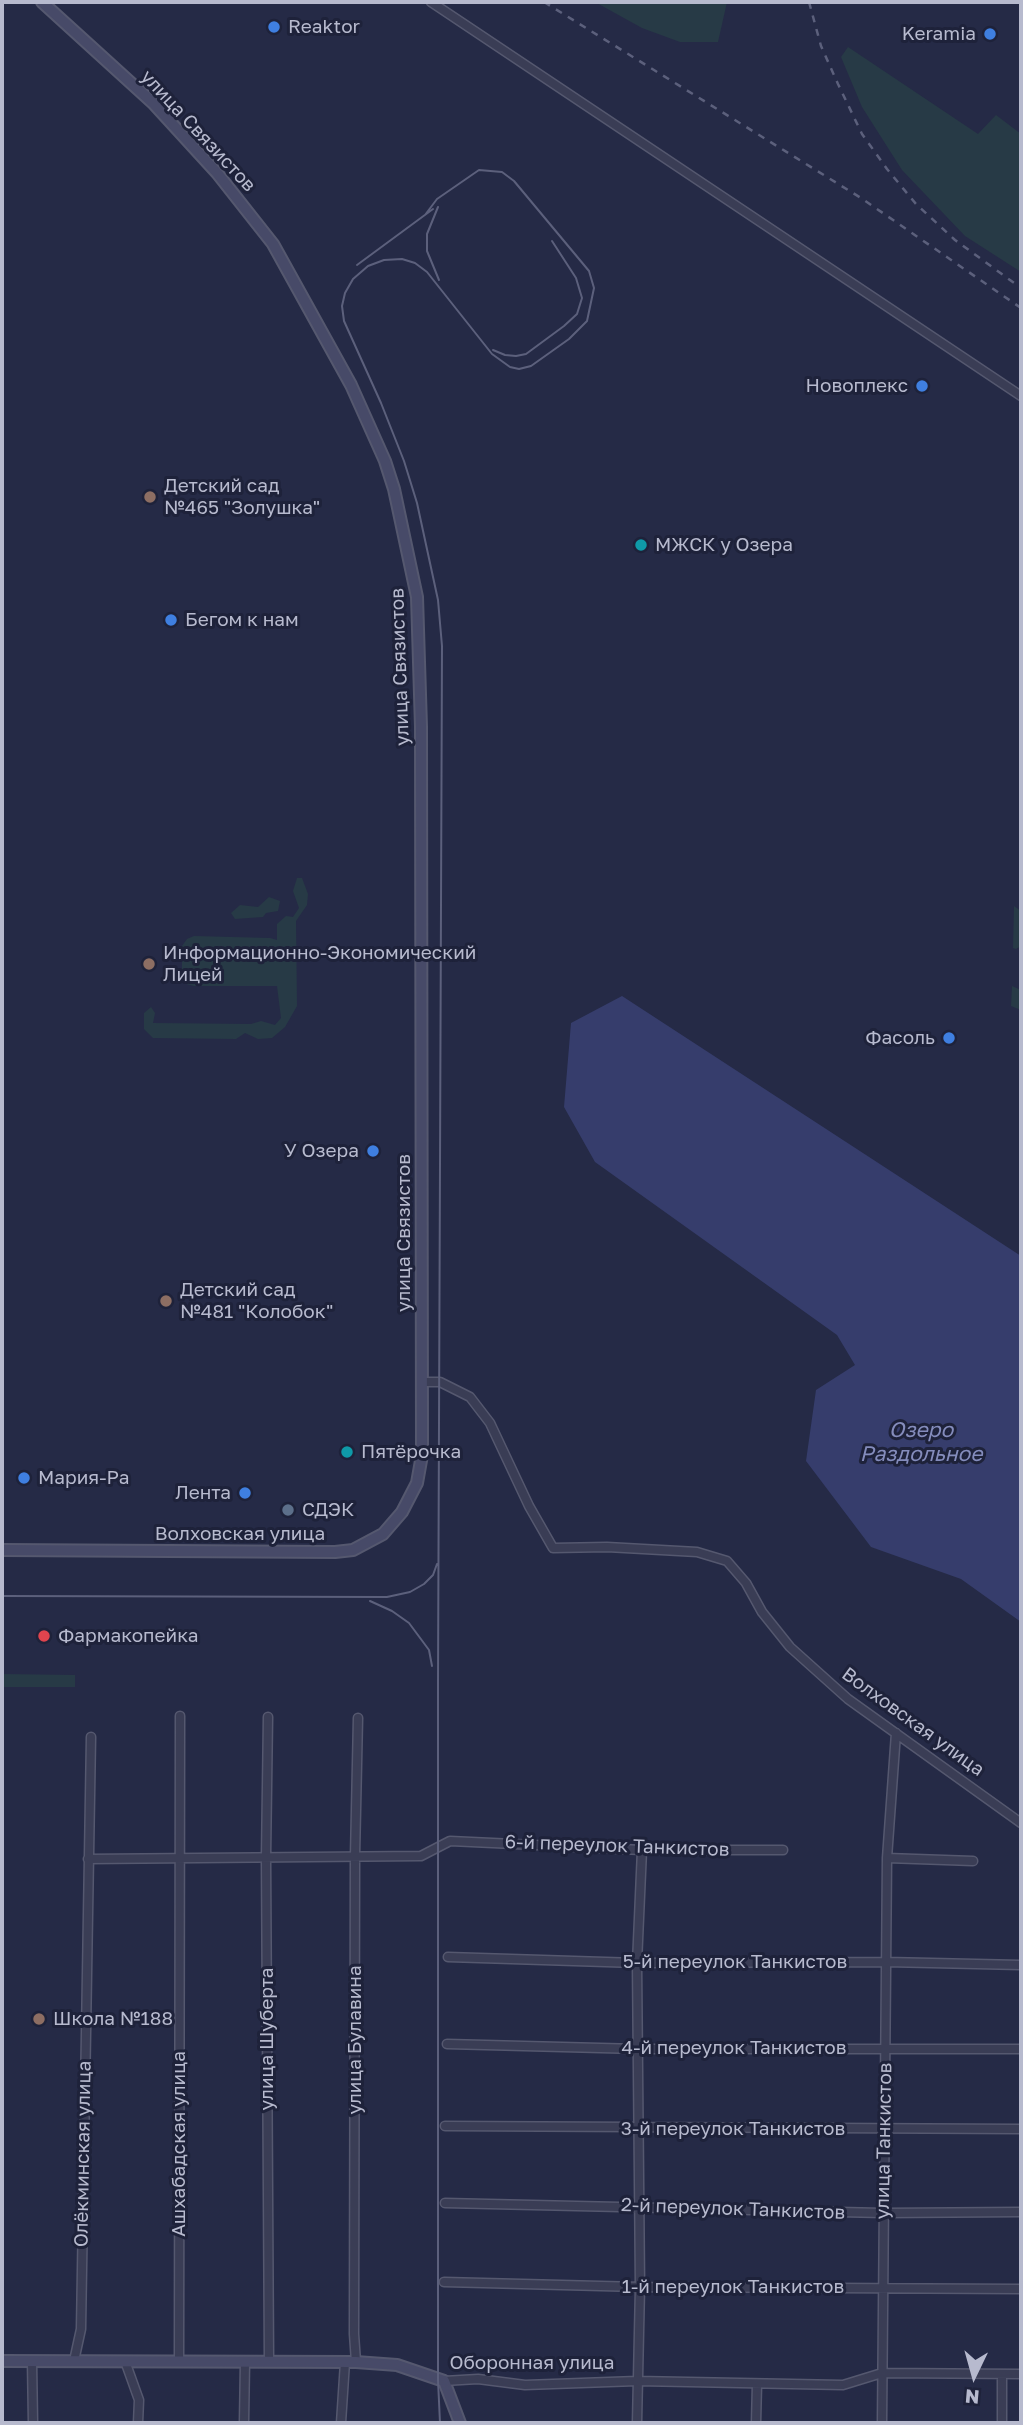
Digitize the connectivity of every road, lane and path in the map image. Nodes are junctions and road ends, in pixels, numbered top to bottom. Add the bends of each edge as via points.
1 (42, 2) edge
2 (431, 2) edge
3 (1021, 396) edge
4 (421, 1381) junction
5 (422, 1455) joint
6 (2, 1550) edge
7 (180, 1716) dead end
8 (268, 1717) dead end
9 (358, 1718) dead end
10 (896, 1733) junction
11 (91, 1737) dead end
12 (1021, 1822) edge
13 (642, 1850) junction
14 (783, 1850) dead end
15 (355, 1856) junction
16 (180, 1857) junction
17 (266, 1857) junction
18 (887, 1858) junction
19 (88, 1859) junction
20 (973, 1861) dead end
21 (448, 1957) dead end
22 (886, 1962) junction
23 (636, 1963) junction
24 (1021, 1965) edge
25 (447, 2044) dead end
26 (885, 2048) junction
27 (639, 2049) junction
28 (1021, 2049) edge
29 (445, 2126) dead end
30 (639, 2128) junction
31 (884, 2129) junction
32 (1021, 2129) edge
33 (445, 2203) dead end
34 (639, 2206) junction
35 (1021, 2212) edge
36 (883, 2213) junction
37 (444, 2281) dead end
38 (640, 2287) junction
39 (883, 2288) junction
40 (1021, 2289) edge
41 (2, 2361) edge
42 (32, 2361) junction
43 (74, 2361) junction
44 (125, 2361) junction
45 (178, 2361) junction
46 (245, 2362) junction
47 (269, 2362) junction
48 (351, 2362) junction
49 (882, 2373) junction
50 (1002, 2374) junction
51 (1021, 2374) edge
52 (444, 2381) junction
53 (637, 2381) junction
54 (757, 2384) junction
55 (33, 2423) edge
56 (138, 2423) edge
57 (244, 2423) edge
58 (341, 2423) edge
59 (460, 2423) edge
60 (637, 2423) edge
61 (756, 2423) edge
62 (881, 2423) edge
63 (1002, 2423) edge

1 - 4 main road, улица Связистов via 153,103 273,244 348,378 394,489 417,597 421,727
2 - 3 street
4 - 5 main road, улица Связистов
4 - 10 street, Волховская улица via 440,1382 470,1397 490,1423 553,1548 697,1552 727,1561 790,1647 848,1699
5 - 6 main road, Волховская улица via 418,1483 402,1512 383,1534 353,1550
7 - 16 street, Ашхабадская улица
8 - 17 street, улица Шуберта
9 - 15 street, улица Булавина
10 - 12 street, Волховская улица
10 - 18 street, улица Танкистов
11 - 19 street, Олёкминская улица
13 - 14 street, 6-й переулок Танкистов
13 - 15 street, 6-й переулок Танкистов via 450,1841 421,1856
13 - 23 street
15 - 17 street
15 - 48 street, улица Булавина
16 - 17 street
16 - 19 street
16 - 45 street, Ашхабадская улица
17 - 47 street, улица Шуберта
18 - 20 street
18 - 22 street, улица Танкистов
19 - 43 street, Олёкминская улица via 81,2329
21 - 23 street, 5-й переулок Танкистов
22 - 23 street, 5-й переулок Танкистов
22 - 24 street, 5-й переулок Танкистов
22 - 26 street, улица Танкистов
23 - 27 street
25 - 27 street, 4-й переулок Танкистов
26 - 27 street, 4-й переулок Танкистов
26 - 28 street, 4-й переулок Танкистов
26 - 31 street, улица Танкистов
27 - 30 street
29 - 30 street, 3-й переулок Танкистов
30 - 31 street, 3-й переулок Танкистов
30 - 34 street
31 - 32 street, 3-й переулок Танкистов
31 - 36 street, улица Танкистов
33 - 34 street, 2-й переулок Танкистов
34 - 36 street, 2-й переулок Танкистов
34 - 38 street
35 - 36 street, 2-й переулок Танкистов
36 - 39 street, улица Танкистов
37 - 38 street, 1-й переулок Танкистов
38 - 39 street, 1-й переулок Танкистов
38 - 53 street
39 - 40 street, 1-й переулок Танкистов
39 - 49 street, улица Танкистов
41 - 42 main road, Оборонная улица
42 - 43 main road, Оборонная улица
42 - 55 street
43 - 44 main road, Оборонная улица
44 - 45 main road, Оборонная улица
44 - 56 street via 139,2400
45 - 46 main road, Оборонная улица
46 - 47 main road, Оборонная улица
46 - 57 street
47 - 48 main road, Оборонная улица
48 - 52 main road, Оборонная улица via 397,2365
48 - 58 street, улица Булавина
49 - 50 street, Оборонная улица
49 - 54 street, Оборонная улица via 843,2385
49 - 62 street, улица Танкистов
50 - 51 street, Оборонная улица
50 - 63 street
52 - 53 street, Оборонная улица via 478,2379 525,2385
52 - 59 main road
53 - 54 street, Оборонная улица
53 - 60 street
54 - 61 street

